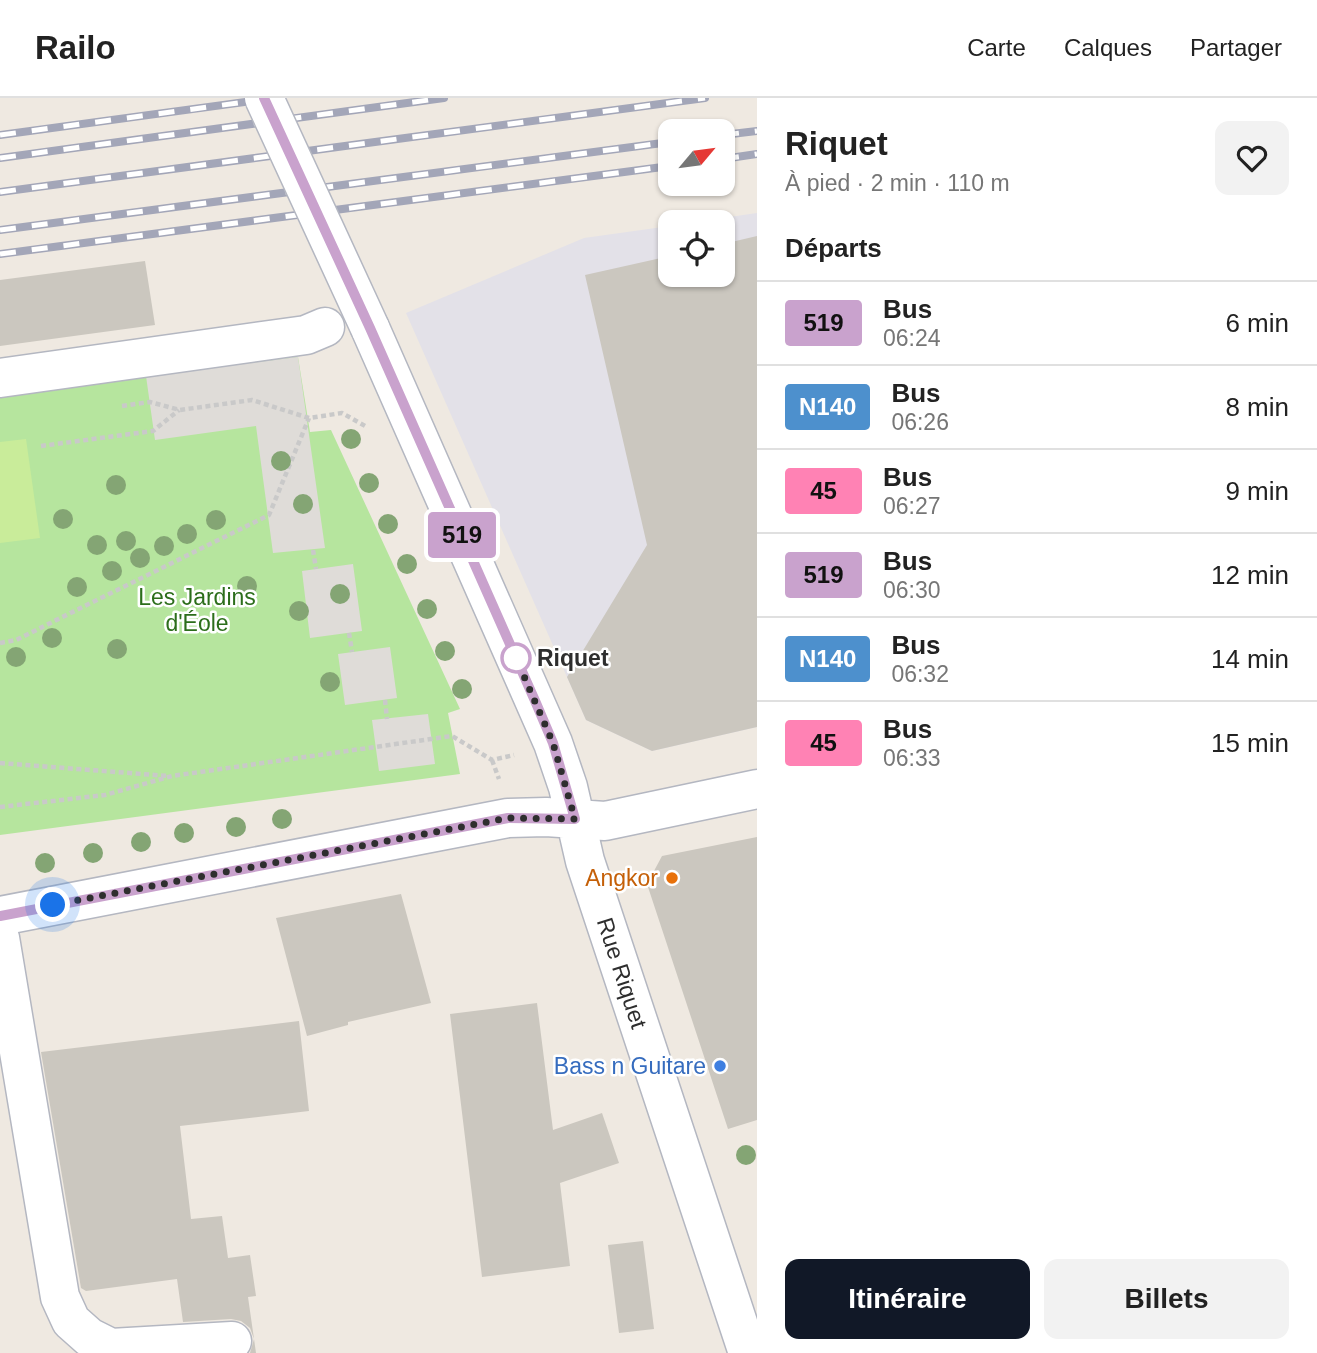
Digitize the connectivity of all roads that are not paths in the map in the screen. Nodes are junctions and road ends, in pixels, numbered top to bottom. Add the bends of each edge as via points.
1 (264, 98) edge
2 (325, 327) dead end
3 (0, 378) edge
4 (757, 789) edge
5 (575, 819) junction
6 (0, 916) edge
7 (0, 938) edge
8 (232, 1341) dead end
9 (748, 1353) edge

1 - 5 street, Rue Riquet, bridge via 553,743
2 - 3 street via 306,335
4 - 5 street via 605,821
5 - 6 street via 508,818
5 - 9 street, Rue Riquet via 584,861
7 - 8 street via 60,1297 71,1321 111,1348

